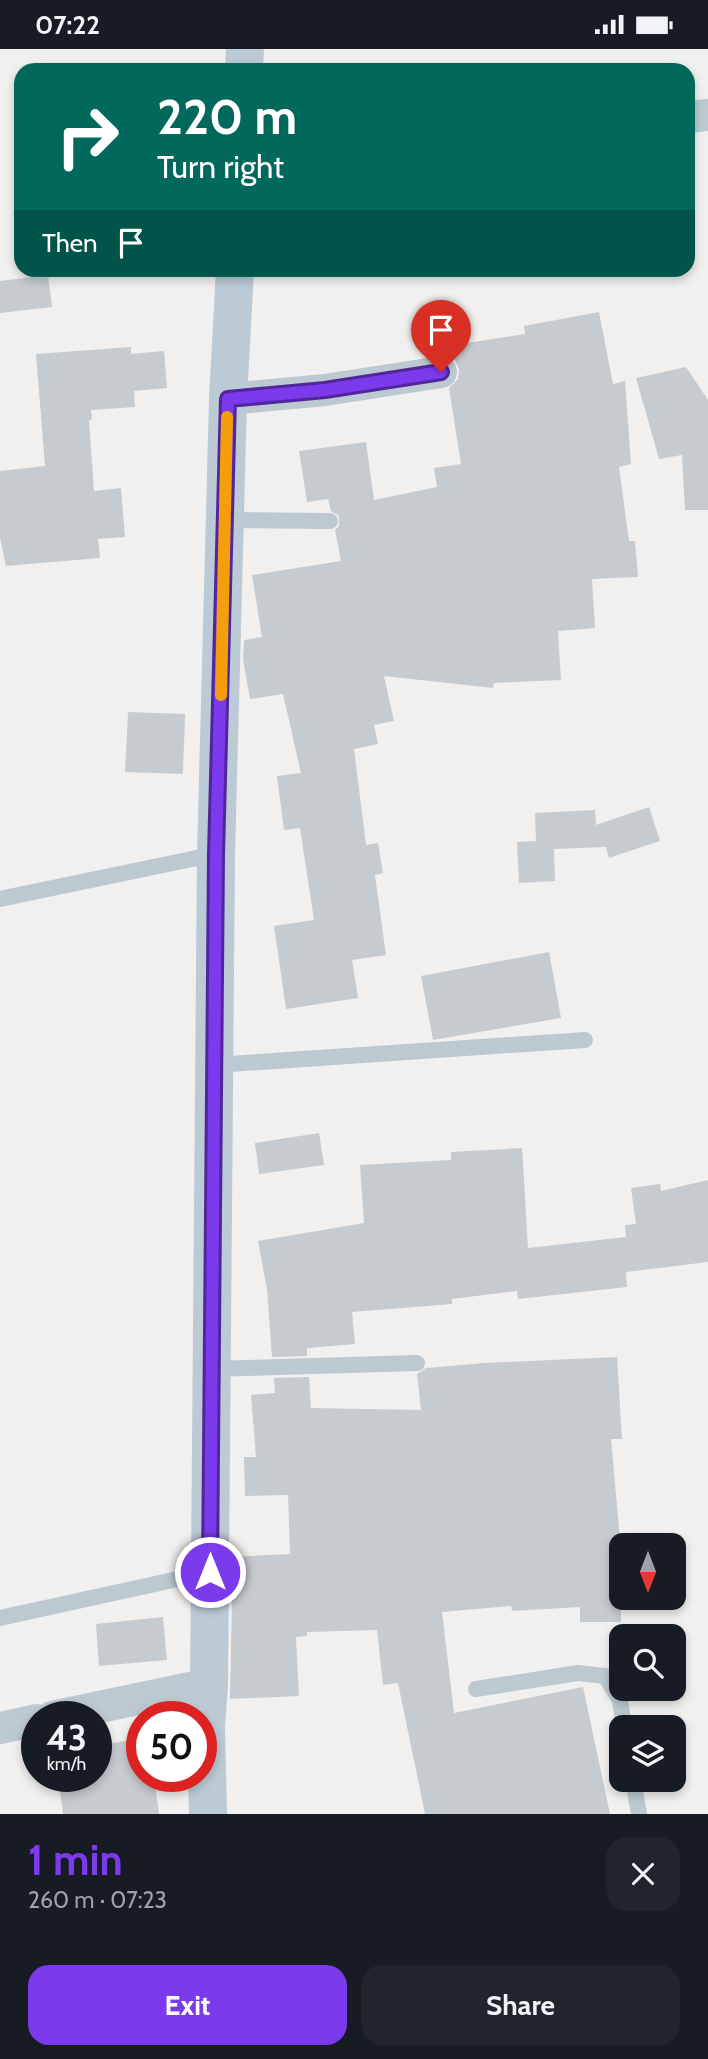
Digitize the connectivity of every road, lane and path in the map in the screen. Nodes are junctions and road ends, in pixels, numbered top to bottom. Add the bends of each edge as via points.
1 (235, 277) edge
2 (441, 372) dead end
3 (228, 399) junction
4 (226, 520) junction
5 (330, 521) dead end
6 (216, 854) junction
7 (0, 899) edge
8 (585, 1040) dead end
9 (215, 1065) junction
10 (417, 1363) dead end
11 (212, 1369) junction
12 (210, 1572) junction
13 (0, 1618) edge
14 (209, 1684) junction
15 (476, 1689) dead end
16 (112, 1704) edge
17 (622, 1715) edge
18 (21, 1723) edge
19 (0, 1728) edge
20 (635, 1792) edge
21 (208, 1814) edge
22 (639, 1814) edge

1 - 3 main road
2 - 3 street
3 - 4 main road
4 - 5 lane
4 - 6 main road
6 - 7 lane
6 - 9 main road
8 - 9 lane
9 - 11 main road
10 - 11 lane
11 - 12 main road
12 - 13 lane
12 - 14 main road
14 - 16 street
14 - 21 main road
15 - 17 lane via 578,1673 605,1676 620,1700
18 - 19 street
20 - 22 lane

